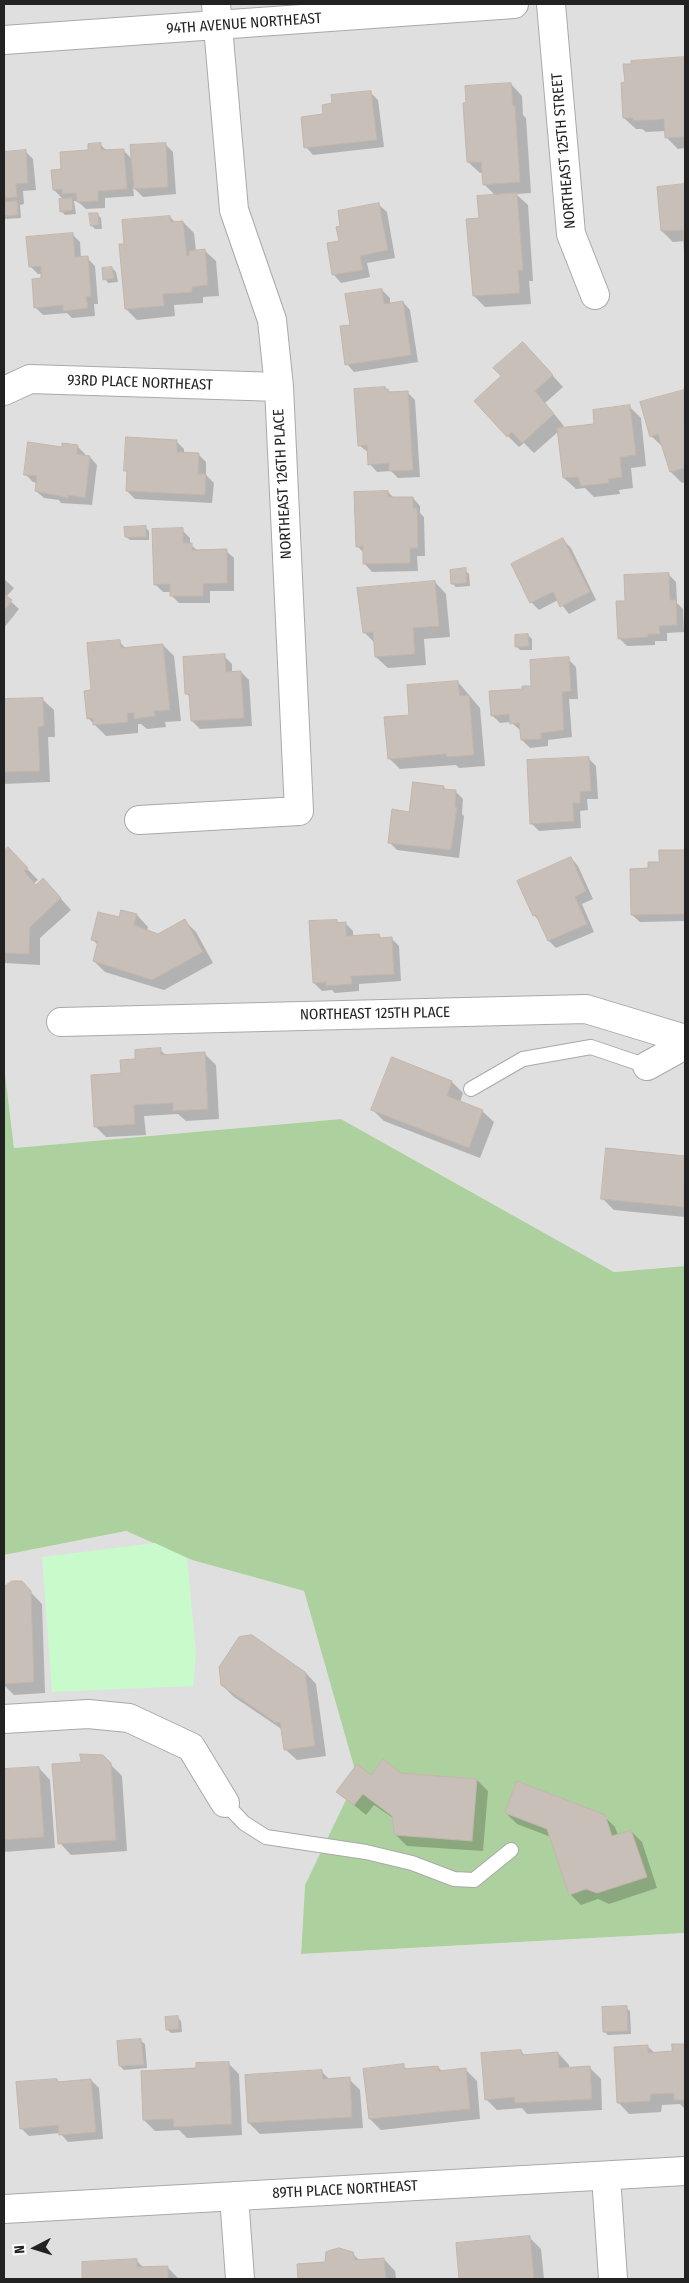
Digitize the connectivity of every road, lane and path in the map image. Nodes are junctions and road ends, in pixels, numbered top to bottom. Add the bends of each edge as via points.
1 (514, 4) edge
2 (551, 4) edge
3 (217, 15) edge
4 (4, 40) edge
5 (595, 295) dead end
6 (279, 387) junction
7 (4, 391) edge
8 (139, 820) dead end
9 (60, 1022) dead end
10 (685, 1039) edge
11 (685, 1045) edge
12 (647, 1066) joint
13 (471, 1090) dead end
14 (4, 1719) edge
15 (225, 1803) joint
16 (511, 1850) dead end
17 (685, 2171) edge
18 (606, 2176) junction
19 (234, 2196) junction
20 (4, 2209) edge
21 (240, 2279) edge
22 (613, 2279) edge

1 - 3 street, 94TH AVENUE NORTHEAST
2 - 5 street, NORTHEAST 125TH STREET via 571,234
3 - 4 street, 94TH AVENUE NORTHEAST
3 - 6 street, NORTHEAST 126TH PLACE via 234,210 272,320
6 - 7 street, 93RD PLACE NORTHEAST via 30,379
6 - 8 street, NORTHEAST 126TH PLACE via 299,811
9 - 10 street, NORTHEAST 125TH PLACE via 586,1009
11 - 12 street
12 - 13 lane via 591,1047 523,1059
14 - 15 street via 88,1714 129,1718 191,1747
15 - 16 lane via 244,1823 266,1837 366,1852 412,1863 454,1879 474,1880
17 - 18 street, 89TH PLACE NORTHEAST
18 - 19 street, 89TH PLACE NORTHEAST
18 - 22 street
19 - 20 street, 89TH PLACE NORTHEAST
19 - 21 street

